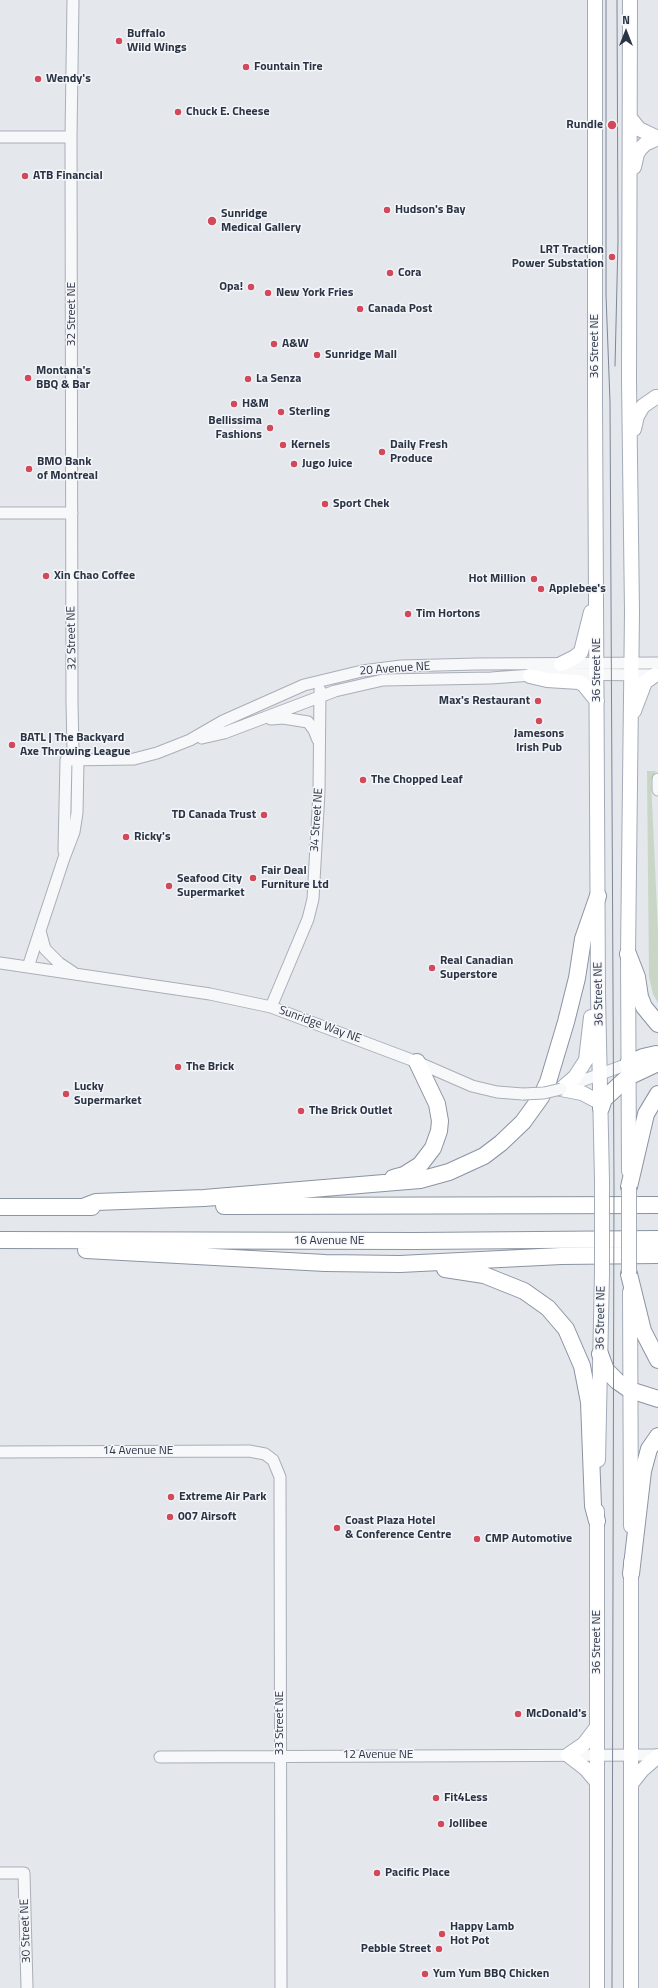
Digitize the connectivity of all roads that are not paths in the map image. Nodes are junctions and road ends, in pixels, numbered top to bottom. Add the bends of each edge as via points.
1 (73, 0) edge
2 (595, 0) edge
3 (630, 0) edge
4 (630, 119) junction
5 (0, 137) edge
6 (71, 137) junction
7 (658, 138) edge
8 (630, 183) junction
9 (629, 381) junction
10 (657, 397) edge
11 (629, 449) junction
12 (0, 513) edge
13 (72, 513) junction
14 (597, 590) junction
15 (561, 664) junction
16 (597, 669) junction
17 (632, 669) junction
18 (657, 671) edge
19 (530, 676) junction
20 (320, 680) junction
21 (320, 696) junction
22 (597, 701) junction
23 (631, 718) junction
24 (258, 720) junction
25 (190, 740) junction
26 (321, 748) junction
27 (73, 749) junction
28 (66, 760) junction
29 (78, 760) junction
30 (658, 779) edge
31 (658, 790) edge
32 (64, 858) junction
33 (598, 896) junction
34 (40, 931) junction
35 (628, 954) junction
36 (0, 963) edge
37 (28, 968) junction
38 (76, 974) junction
39 (598, 995) junction
40 (271, 1007) junction
41 (658, 1024) edge
42 (658, 1054) edge
43 (417, 1062) junction
44 (658, 1063) edge
45 (628, 1070) junction
46 (600, 1075) junction
47 (561, 1088) junction
48 (658, 1094) edge
49 (601, 1106) junction
50 (369, 1185) junction
51 (629, 1187) junction
52 (658, 1200) edge
53 (608, 1205) junction
54 (658, 1205) edge
55 (83, 1207) junction
56 (0, 1208) edge
57 (658, 1239) edge
58 (0, 1240) edge
59 (65, 1240) junction
60 (658, 1255) edge
61 (400, 1264) junction
62 (630, 1274) junction
63 (600, 1354) junction
64 (658, 1360) edge
65 (630, 1390) junction
66 (658, 1400) edge
67 (658, 1436) edge
68 (0, 1452) edge
69 (273, 1460) joint
70 (597, 1521) junction
71 (631, 1574) junction
72 (597, 1727) junction
73 (568, 1755) junction
74 (597, 1755) junction
75 (631, 1755) junction
76 (280, 1756) junction
77 (658, 1756) edge
78 (160, 1757) dead end
79 (597, 1782) junction
80 (631, 1784) junction
81 (0, 1873) edge
82 (27, 1988) edge
83 (281, 1988) edge
84 (597, 1988) edge
85 (632, 1988) edge

1 - 6 street, 32 Street NE
2 - 14 main road, 36 Street NE
3 - 4 main road
4 - 7 main road via 639,129
4 - 8 main road
5 - 6 street
6 - 13 street, 32 Street NE
7 - 8 main road via 645,144 637,154
8 - 9 main road
9 - 10 main road via 638,391
9 - 11 main road
10 - 11 main road via 643,406 637,416
11 - 17 main road
12 - 13 street
13 - 27 street, 32 Street NE
14 - 15 main road via 581,652 575,658
14 - 16 main road, 36 Street NE
15 - 16 street, 20 Avenue NE
15 - 20 street, 20 Avenue NE via 402,666
16 - 17 street, 20 Avenue NE
16 - 19 street, 20 Avenue NE
16 - 22 main road, 36 Street NE
17 - 18 street, 20 Avenue NE
17 - 23 main road
18 - 23 main road via 646,682
19 - 21 street, 20 Avenue NE via 383,680 349,686
19 - 22 main road via 579,682
20 - 21 street, 34 Street NE
20 - 25 street, 20 Avenue NE via 263,703
21 - 24 street, 20 Avenue NE
21 - 26 street, 34 Street NE
22 - 33 main road, 36 Street NE
23 - 35 main road
24 - 25 street, 20 Avenue NE via 224,733
24 - 26 street via 283,718 308,722
25 - 29 street, 20 Avenue NE via 134,759
26 - 40 street, 34 Street NE via 313,899 308,919
27 - 28 street
27 - 29 street, 32 Street NE
28 - 29 street, 20 Avenue NE
28 - 32 street, 32 Street NE
29 - 32 street, 32 Street NE via 77,813 74,832
30 - 31 street
32 - 34 street, 32 Street NE
33 - 39 main road, 36 Street NE
33 - 50 highway via 583,939 577,978 558,1050 548,1082 530,1114 501,1143 462,1168 420,1180
34 - 37 street, 32 Street NE
34 - 38 street via 45,949 59,963
35 - 41 highway via 644,1007
35 - 45 main road
36 - 37 street, Sunridge Way NE
37 - 38 street, Sunridge Way NE
38 - 40 street, Sunridge Way NE via 210,994
39 - 46 main road, 36 Street NE
39 - 47 main road via 590,1019 586,1060 575,1077
40 - 43 street, Sunridge Way NE
42 - 45 highway via 643,1057
43 - 47 street, Sunridge Way NE, bridge via 472,1086 497,1092 544,1093
43 - 50 highway via 438,1108 440,1121 437,1139 428,1156 413,1169 404,1175
44 - 45 highway
45 - 46 street, Sunridge Way NE
45 - 49 highway
45 - 51 main road
46 - 47 street, Sunridge Way NE
46 - 49 main road, 36 Street NE
47 - 49 main road via 582,1093
48 - 51 highway via 646,1114
49 - 63 main road, 36 Street NE, bridge
50 - 55 highway via 204,1198 96,1202
51 - 62 main road, bridge
52 - 53 highway via 627,1201
53 - 54 highway
53 - 55 highway
55 - 56 highway
57 - 59 highway, 16 Avenue NE
58 - 59 highway, 16 Avenue NE
59 - 61 highway via 83,1250 325,1263
60 - 61 highway via 561,1256
61 - 70 highway via 468,1271 511,1285 548,1308 566,1329 579,1354 589,1402 592,1506
62 - 64 highway via 643,1331
62 - 65 main road
63 - 65 highway via 606,1370
63 - 70 main road, 36 Street NE
65 - 66 highway
65 - 71 main road
67 - 71 highway via 649,1449 643,1471
68 - 69 street, 14 Avenue NE via 249,1451 265,1454
69 - 76 street, 33 Street NE via 280,1477
70 - 72 main road, 36 Street NE
71 - 75 main road
72 - 73 main road via 584,1744
72 - 74 main road, 36 Street NE
73 - 74 street, 12 Avenue NE
73 - 76 street, 12 Avenue NE
73 - 79 main road via 586,1769
74 - 75 street, 12 Avenue NE
74 - 79 main road, 36 Street NE
75 - 77 street, 12 Avenue NE
75 - 80 main road
76 - 78 street, 12 Avenue NE
76 - 83 street, 33 Street NE
77 - 80 main road
79 - 84 main road, 36 Street NE
80 - 85 main road
81 - 82 street, 30 Street NE via 24,1873

